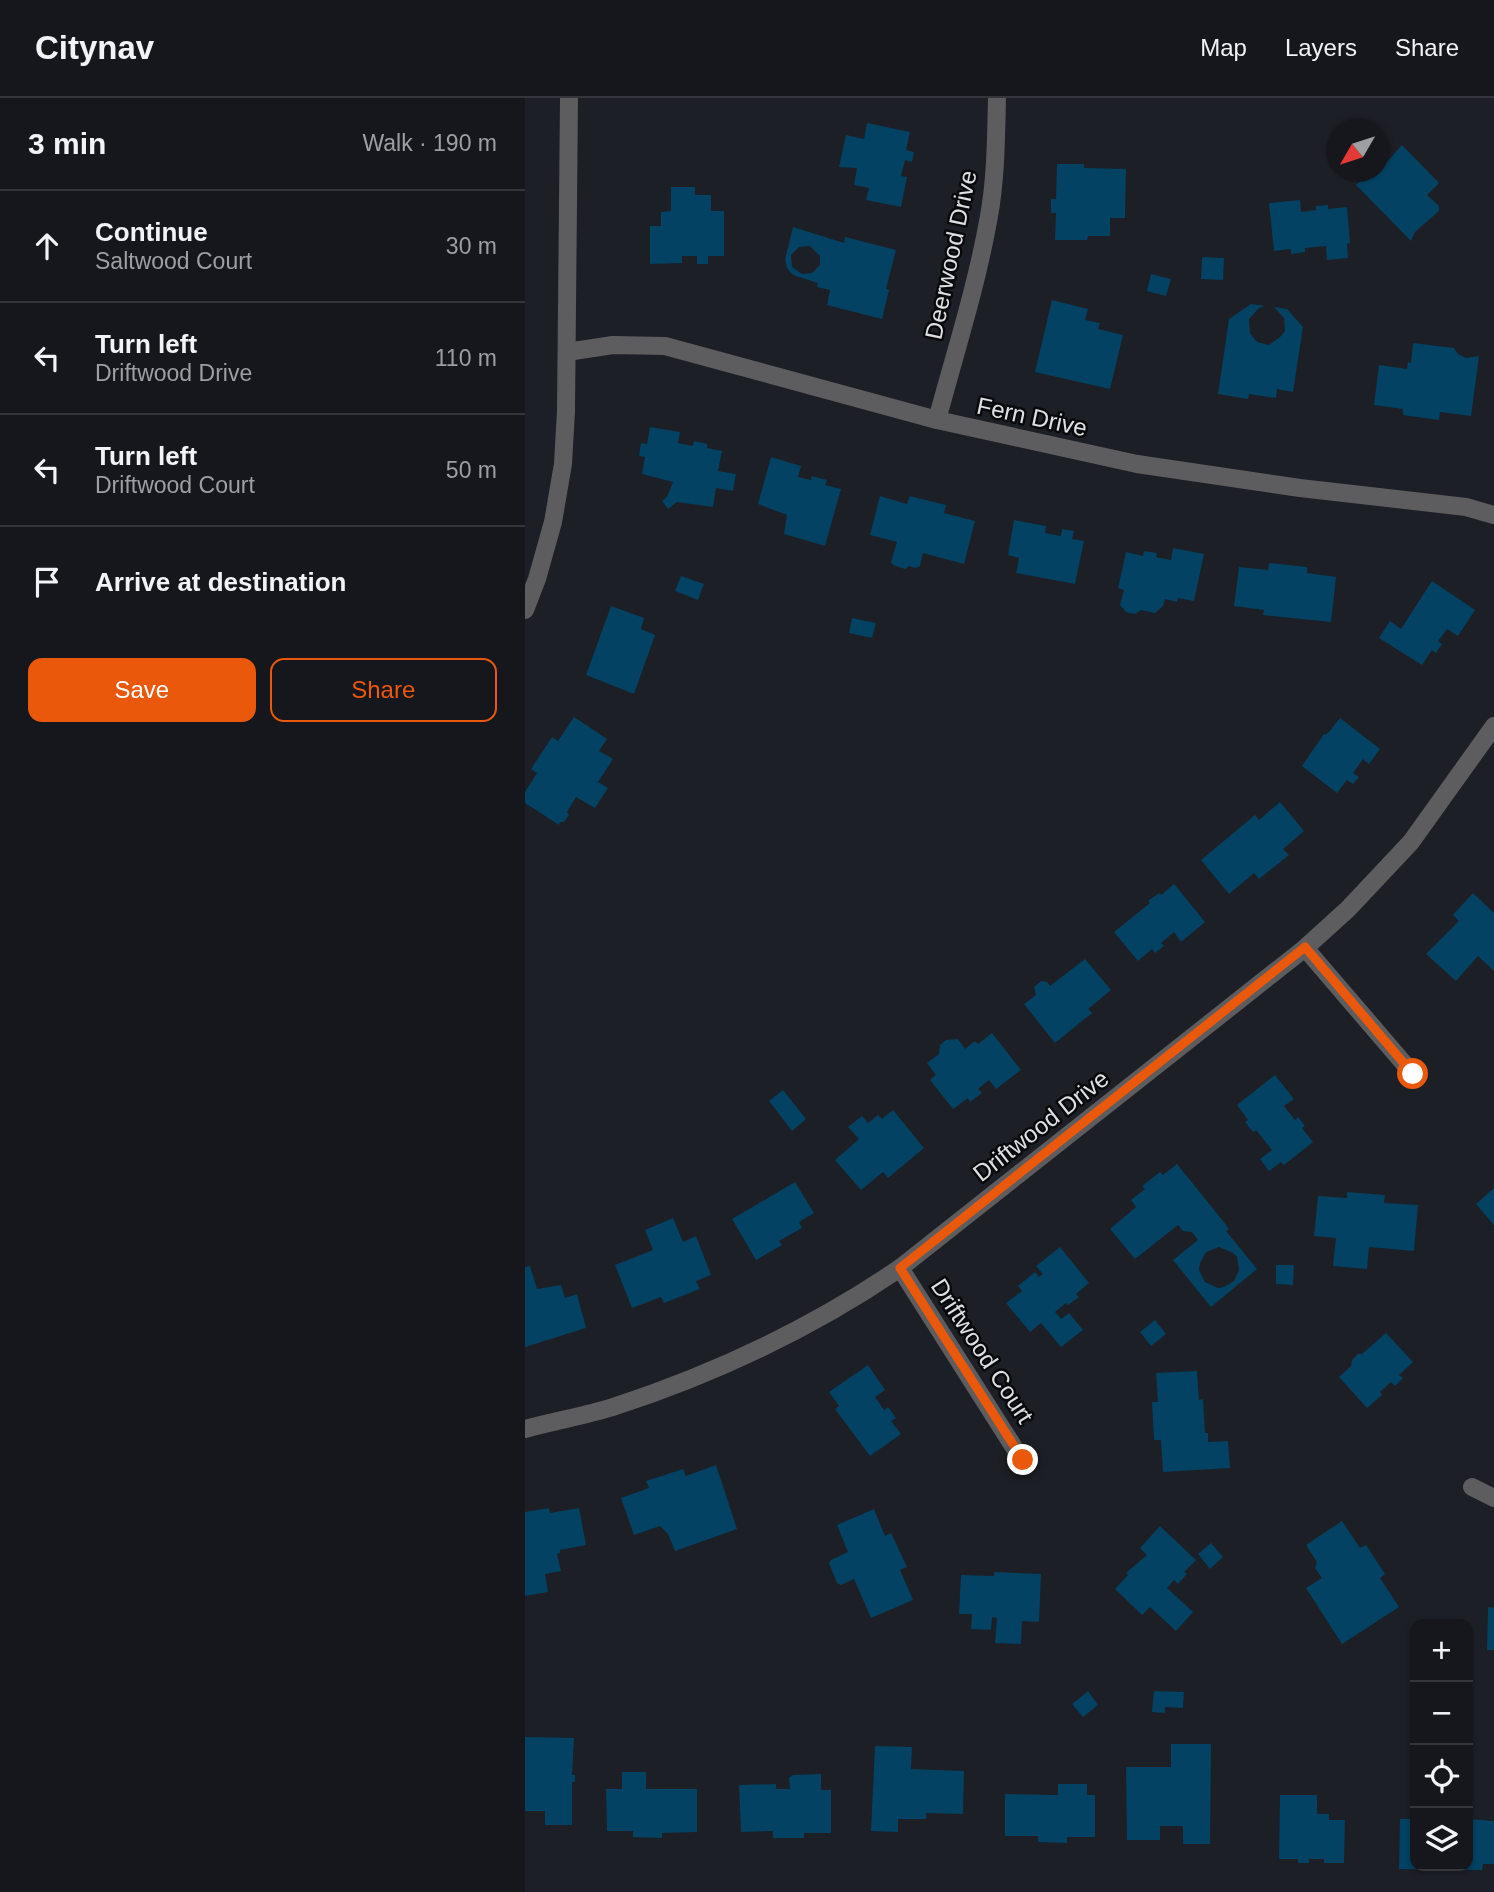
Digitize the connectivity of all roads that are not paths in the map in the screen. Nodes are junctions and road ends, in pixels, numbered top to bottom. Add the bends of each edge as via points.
1 (569, 98) edge
2 (997, 98) edge
3 (567, 352) junction
4 (937, 420) junction
5 (1494, 515) edge
6 (525, 610) edge
7 (1494, 726) edge
8 (1305, 947) junction
9 (1413, 1074) dead end
10 (900, 1268) junction
11 (525, 1429) edge
12 (1023, 1460) dead end
13 (1472, 1487) dead end
14 (1494, 1498) edge

1 - 3 street
2 - 4 street, Deerwood Drive via 989,215
3 - 4 street, Fern Drive via 613,345 665,346
3 - 6 street via 563,464 553,522
4 - 5 street, Fern Drive via 1137,464 1466,507
7 - 8 street, Driftwood Drive via 1411,842
8 - 9 street
8 - 10 street, Driftwood Drive
10 - 11 street, Driftwood Drive via 855,1298 722,1366 610,1408
10 - 12 street, Driftwood Court
13 - 14 street

